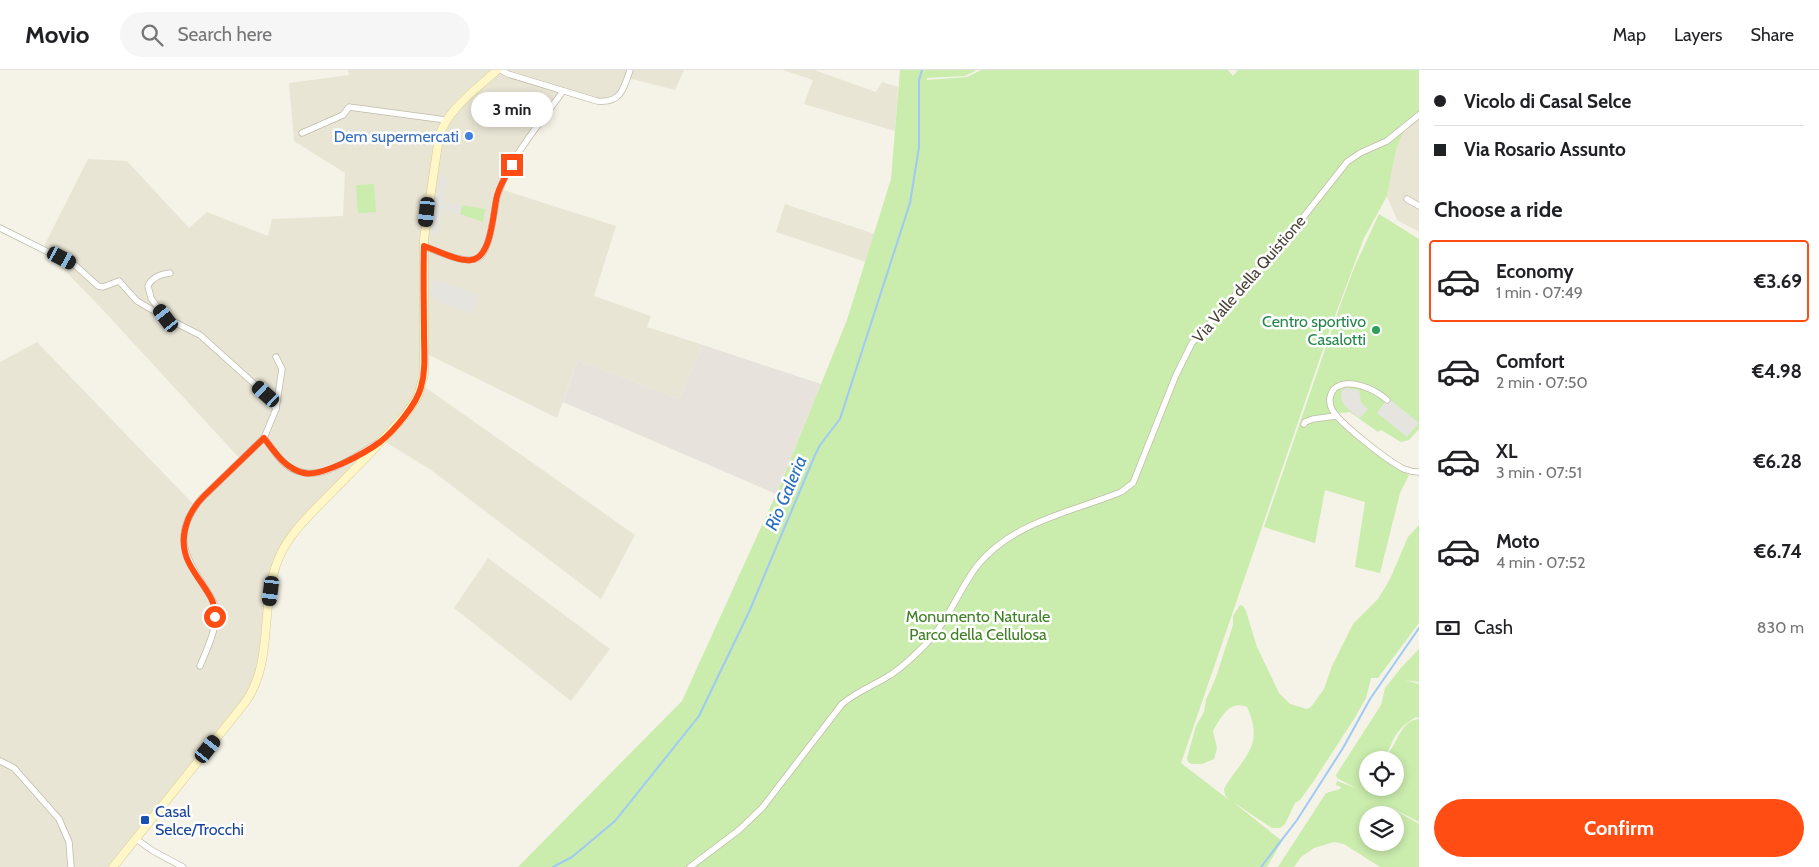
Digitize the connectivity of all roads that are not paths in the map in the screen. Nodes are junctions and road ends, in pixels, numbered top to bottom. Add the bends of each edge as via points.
1 (497, 70) edge
2 (502, 70) edge
3 (630, 70) edge
4 (563, 91) junction
5 (1419, 115) edge
6 (446, 120) junction
7 (302, 133) dead end
8 (1407, 199) dead end
9 (1419, 206) edge
10 (0, 228) edge
11 (424, 246) junction
12 (170, 273) dead end
13 (166, 318) junction
14 (276, 356) dead end
15 (1386, 400) dead end
16 (276, 409) junction
17 (1336, 416) junction
18 (1304, 424) dead end
19 (264, 438) junction
20 (380, 442) junction
21 (1419, 472) edge
22 (200, 666) dead end
23 (0, 761) edge
24 (136, 839) junction
25 (71, 867) edge
26 (113, 867) edge
27 (183, 867) edge
28 (690, 867) edge

1 - 6 main road
2 - 4 street
3 - 4 street via 620,94 611,101 597,101
4 - 11 street via 504,179 482,256 464,260
5 - 28 street, Via Valle della Quistione via 1387,141 1347,162 1286,239 1192,343 1179,367 1133,484 1121,492 1031,525 991,551 964,584 932,638 889,676 842,704 762,808
6 - 7 street via 349,107 343,116
6 - 11 main road via 438,142
8 - 9 street
10 - 13 street via 74,264 98,286 119,281 134,299
11 - 20 main road via 423,380 412,406
12 - 13 street via 158,276 148,286 151,298
13 - 16 street via 200,335 266,394
14 - 16 street via 282,373
15 - 17 street via 1380,394 1356,385 1340,385 1330,398
16 - 19 street
17 - 18 street via 1313,419
17 - 21 street via 1402,468
19 - 20 street via 284,463 308,473 328,470
19 - 22 street via 201,499 193,509 185,530 183,544 187,558 212,598 215,610 211,637
20 - 24 main road via 299,526 284,546 274,573 261,666 252,691
23 - 25 street via 14,768 59,819 68,839
24 - 26 main road
24 - 27 street

